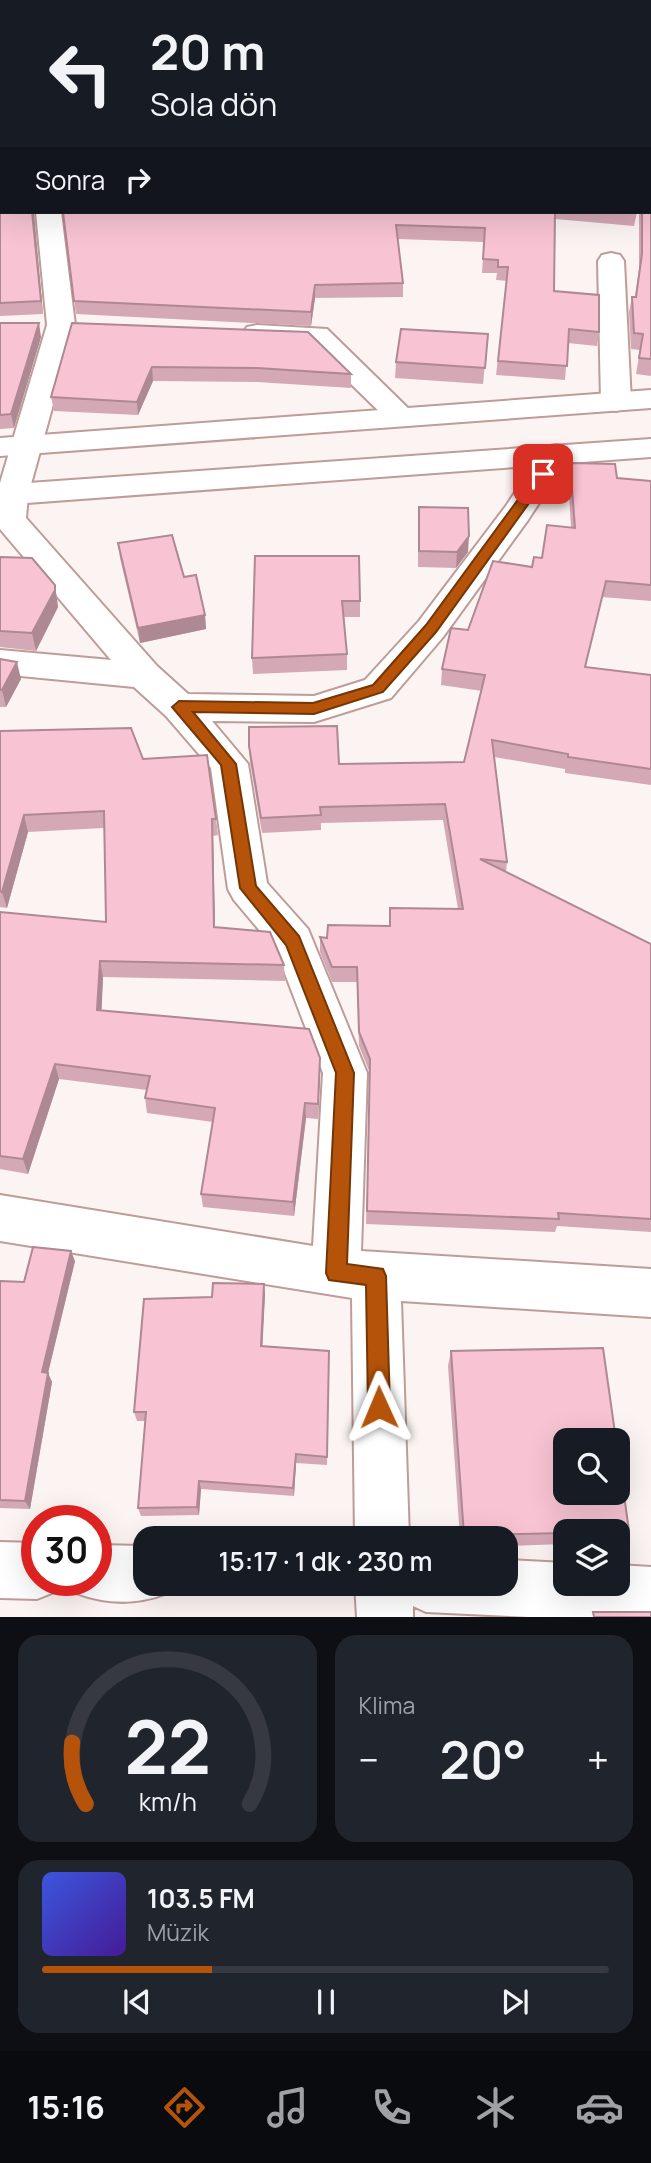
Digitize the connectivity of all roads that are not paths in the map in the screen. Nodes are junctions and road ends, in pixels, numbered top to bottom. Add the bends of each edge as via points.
1 (48, 214) edge
2 (611, 261) dead end
3 (234, 332) edge
4 (651, 399) edge
5 (616, 402) junction
6 (401, 416) junction
7 (13, 446) edge
8 (651, 448) edge
9 (556, 454) junction
10 (6, 495) edge
11 (0, 662) edge
12 (144, 675) junction
13 (179, 707) junction
14 (0, 1218) edge
15 (356, 1274) junction
16 (651, 1293) edge
17 (381, 1526) edge
18 (0, 1570) edge
19 (21, 1571) edge
20 (112, 1573) edge
21 (133, 1574) edge
22 (518, 1588) edge
23 (651, 1595) edge
24 (384, 1596) edge
25 (385, 1617) edge

1 - 7 street via 62,326
2 - 5 street
3 - 6 street via 317,335
4 - 5 street
5 - 6 street
6 - 7 street
7 - 10 street
8 - 9 street
9 - 10 street
9 - 13 street via 431,629 378,689 314,709
10 - 12 street via 10,520
11 - 12 street
12 - 13 street
13 - 15 street via 229,764 248,888 293,941 345,1073
14 - 15 street
15 - 16 street
15 - 17 street
18 - 19 street
20 - 21 street
22 - 23 street
24 - 25 street

